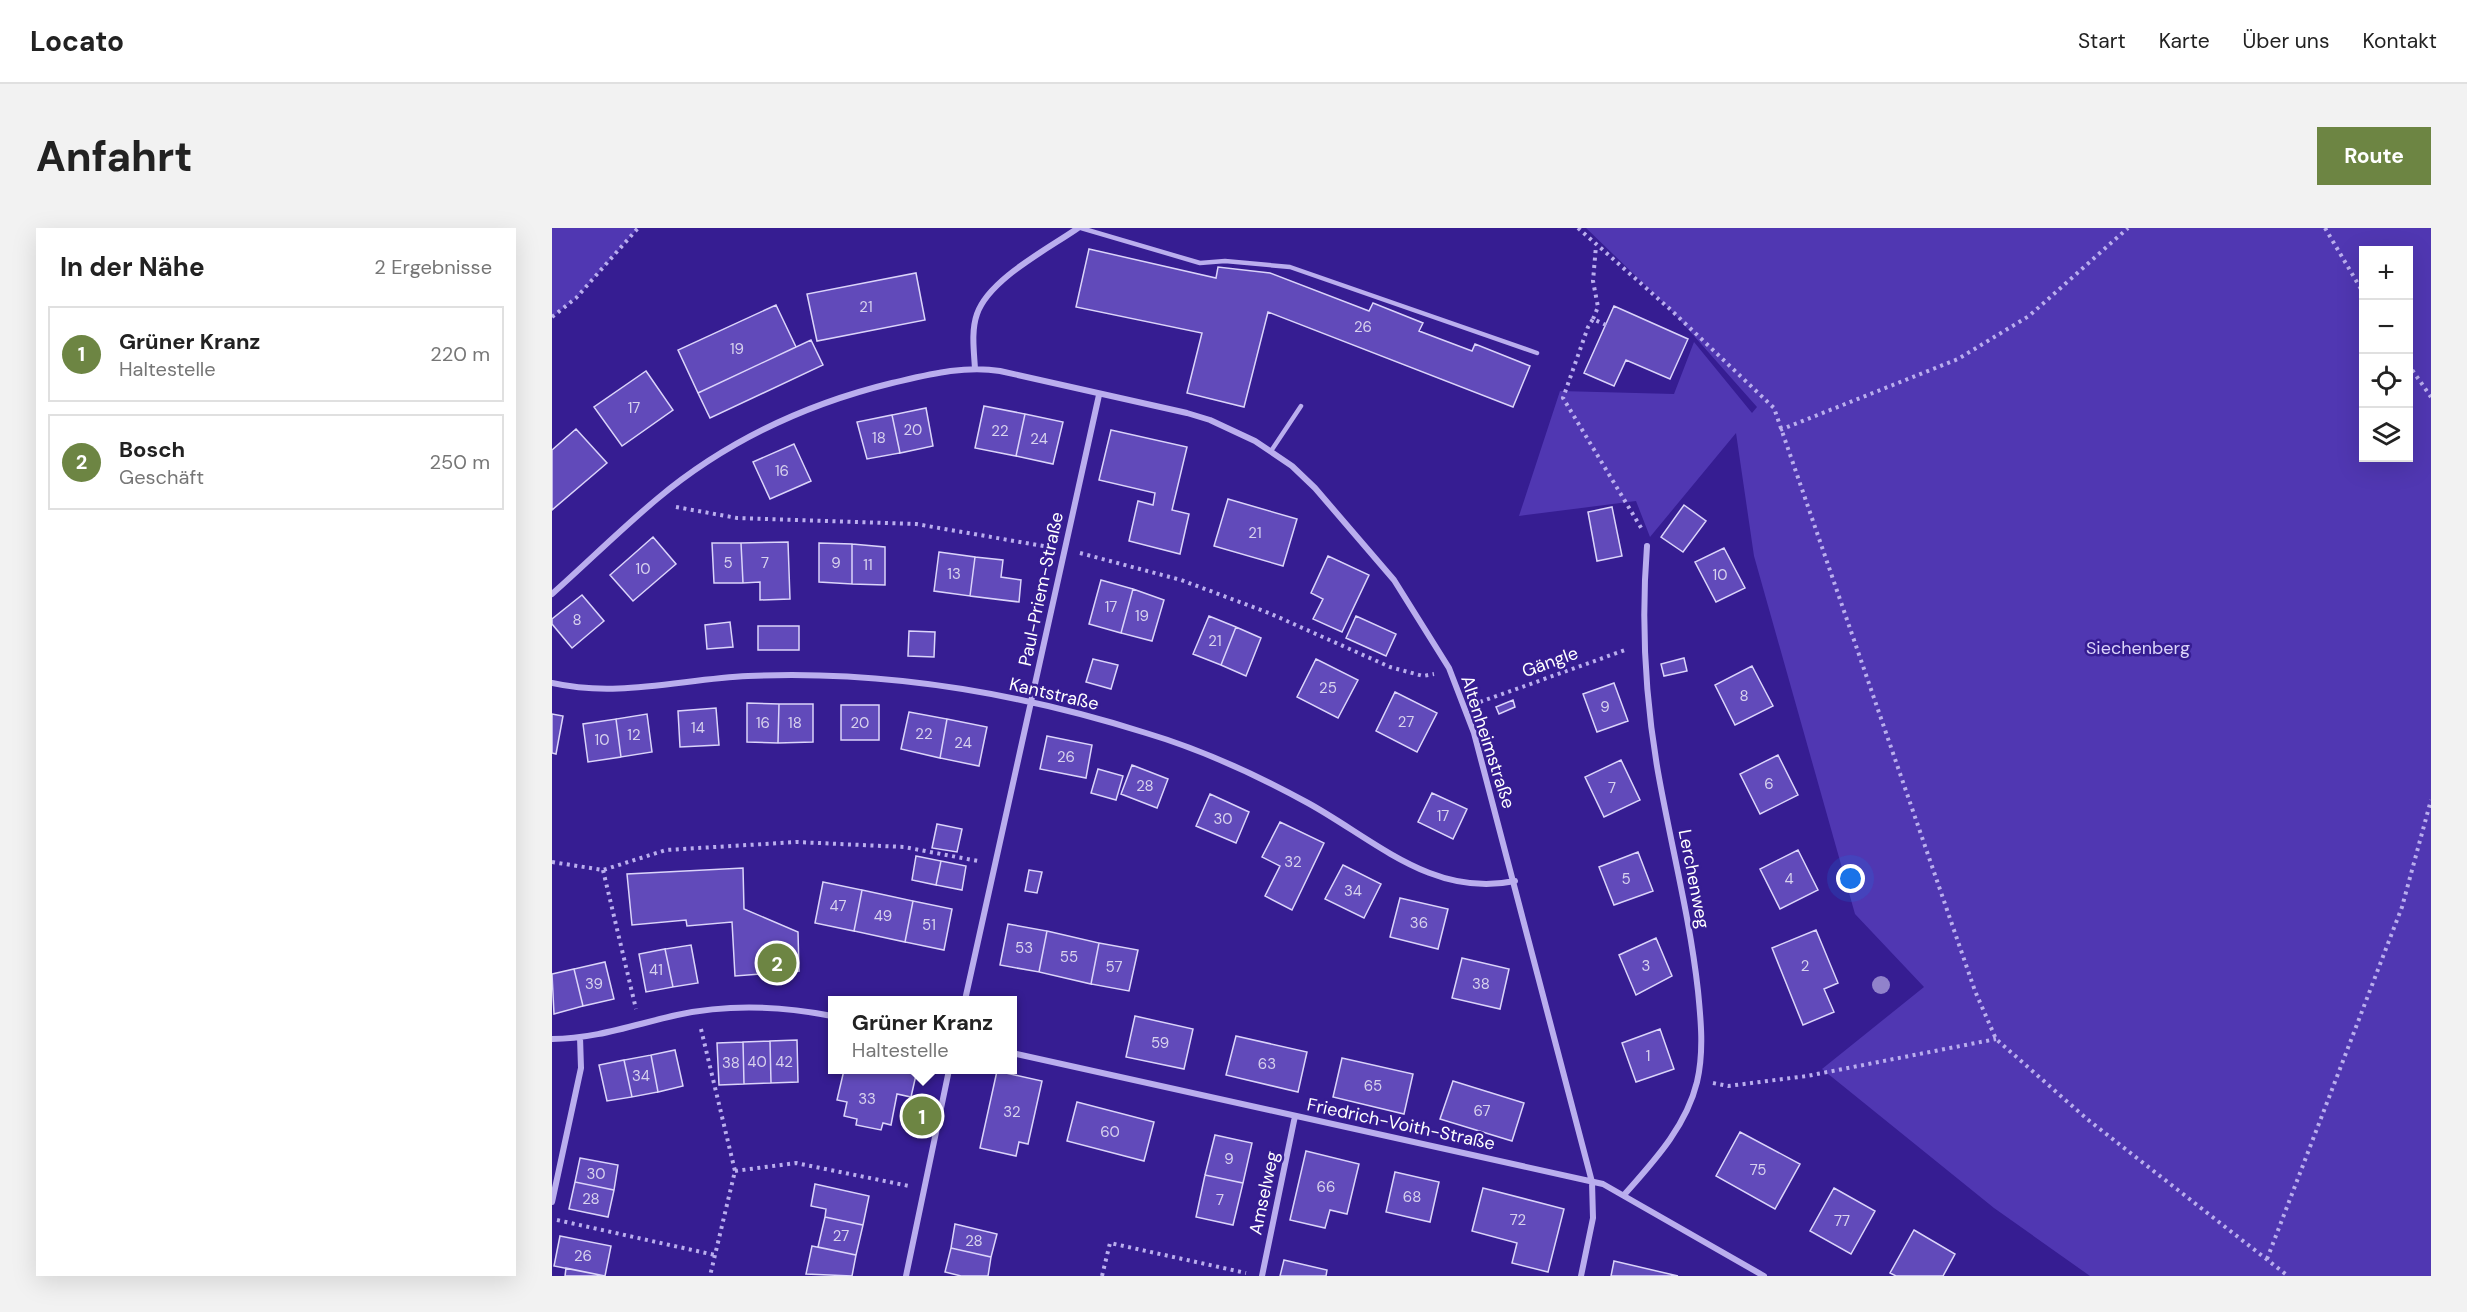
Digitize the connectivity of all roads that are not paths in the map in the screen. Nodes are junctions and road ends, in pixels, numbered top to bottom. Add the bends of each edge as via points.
1 (1079, 228) edge
2 (1537, 353) dead end
3 (975, 369) junction
4 (1099, 395) junction
5 (1300, 406) dead end
6 (1271, 451) junction
7 (1647, 546) road end
8 (552, 594) edge
9 (552, 683) edge
10 (1031, 704) junction
11 (1515, 881) junction
12 (966, 996) edge
13 (828, 1015) edge
14 (580, 1038) junction
15 (552, 1040) edge
16 (1017, 1054) edge
17 (949, 1074) edge
18 (1295, 1116) junction
19 (1592, 1182) junction
20 (1624, 1195) junction
21 (552, 1202) edge
22 (906, 1276) edge
23 (1262, 1276) edge
24 (1581, 1276) edge
25 (1764, 1276) edge

1 - 2 lane via 1200,263 1225,261 1290,267
1 - 3 street via 1010,275 982,303 973,330
3 - 4 street, Altenheimstraße via 1000,371
3 - 8 street, Altenheimstraße via 857,392 804,410 728,448 657,499
4 - 6 street, Altenheimstraße via 1210,420
4 - 10 street, Paul-Priem-Straße
5 - 6 lane
6 - 11 street, Altenheimstraße via 1315,488 1364,542 1394,580 1449,668 1465,708
7 - 20 street, Lerchenweg via 1644,643 1650,716 1695,965 1701,1056 1691,1103 1677,1129
9 - 10 street, Kantstraße via 610,690 748,676 887,680 918,682
10 - 11 street, Kantstraße via 1147,733 1217,759 1309,804 1430,874 1482,886
10 - 12 street, Paul-Priem-Straße
11 - 19 street, Altenheimstraße
13 - 14 street via 779,1009 697,1012
14 - 15 street
14 - 21 street via 581,1068
16 - 18 street, Friedrich-Voith-Straße
17 - 22 street
18 - 19 street, Friedrich-Voith-Straße
18 - 23 street, Amselweg
19 - 20 street, Friedrich-Voith-Straße
19 - 24 street, Altenheimstraße via 1593,1218
20 - 25 street, Friedrich-Voith-Straße

